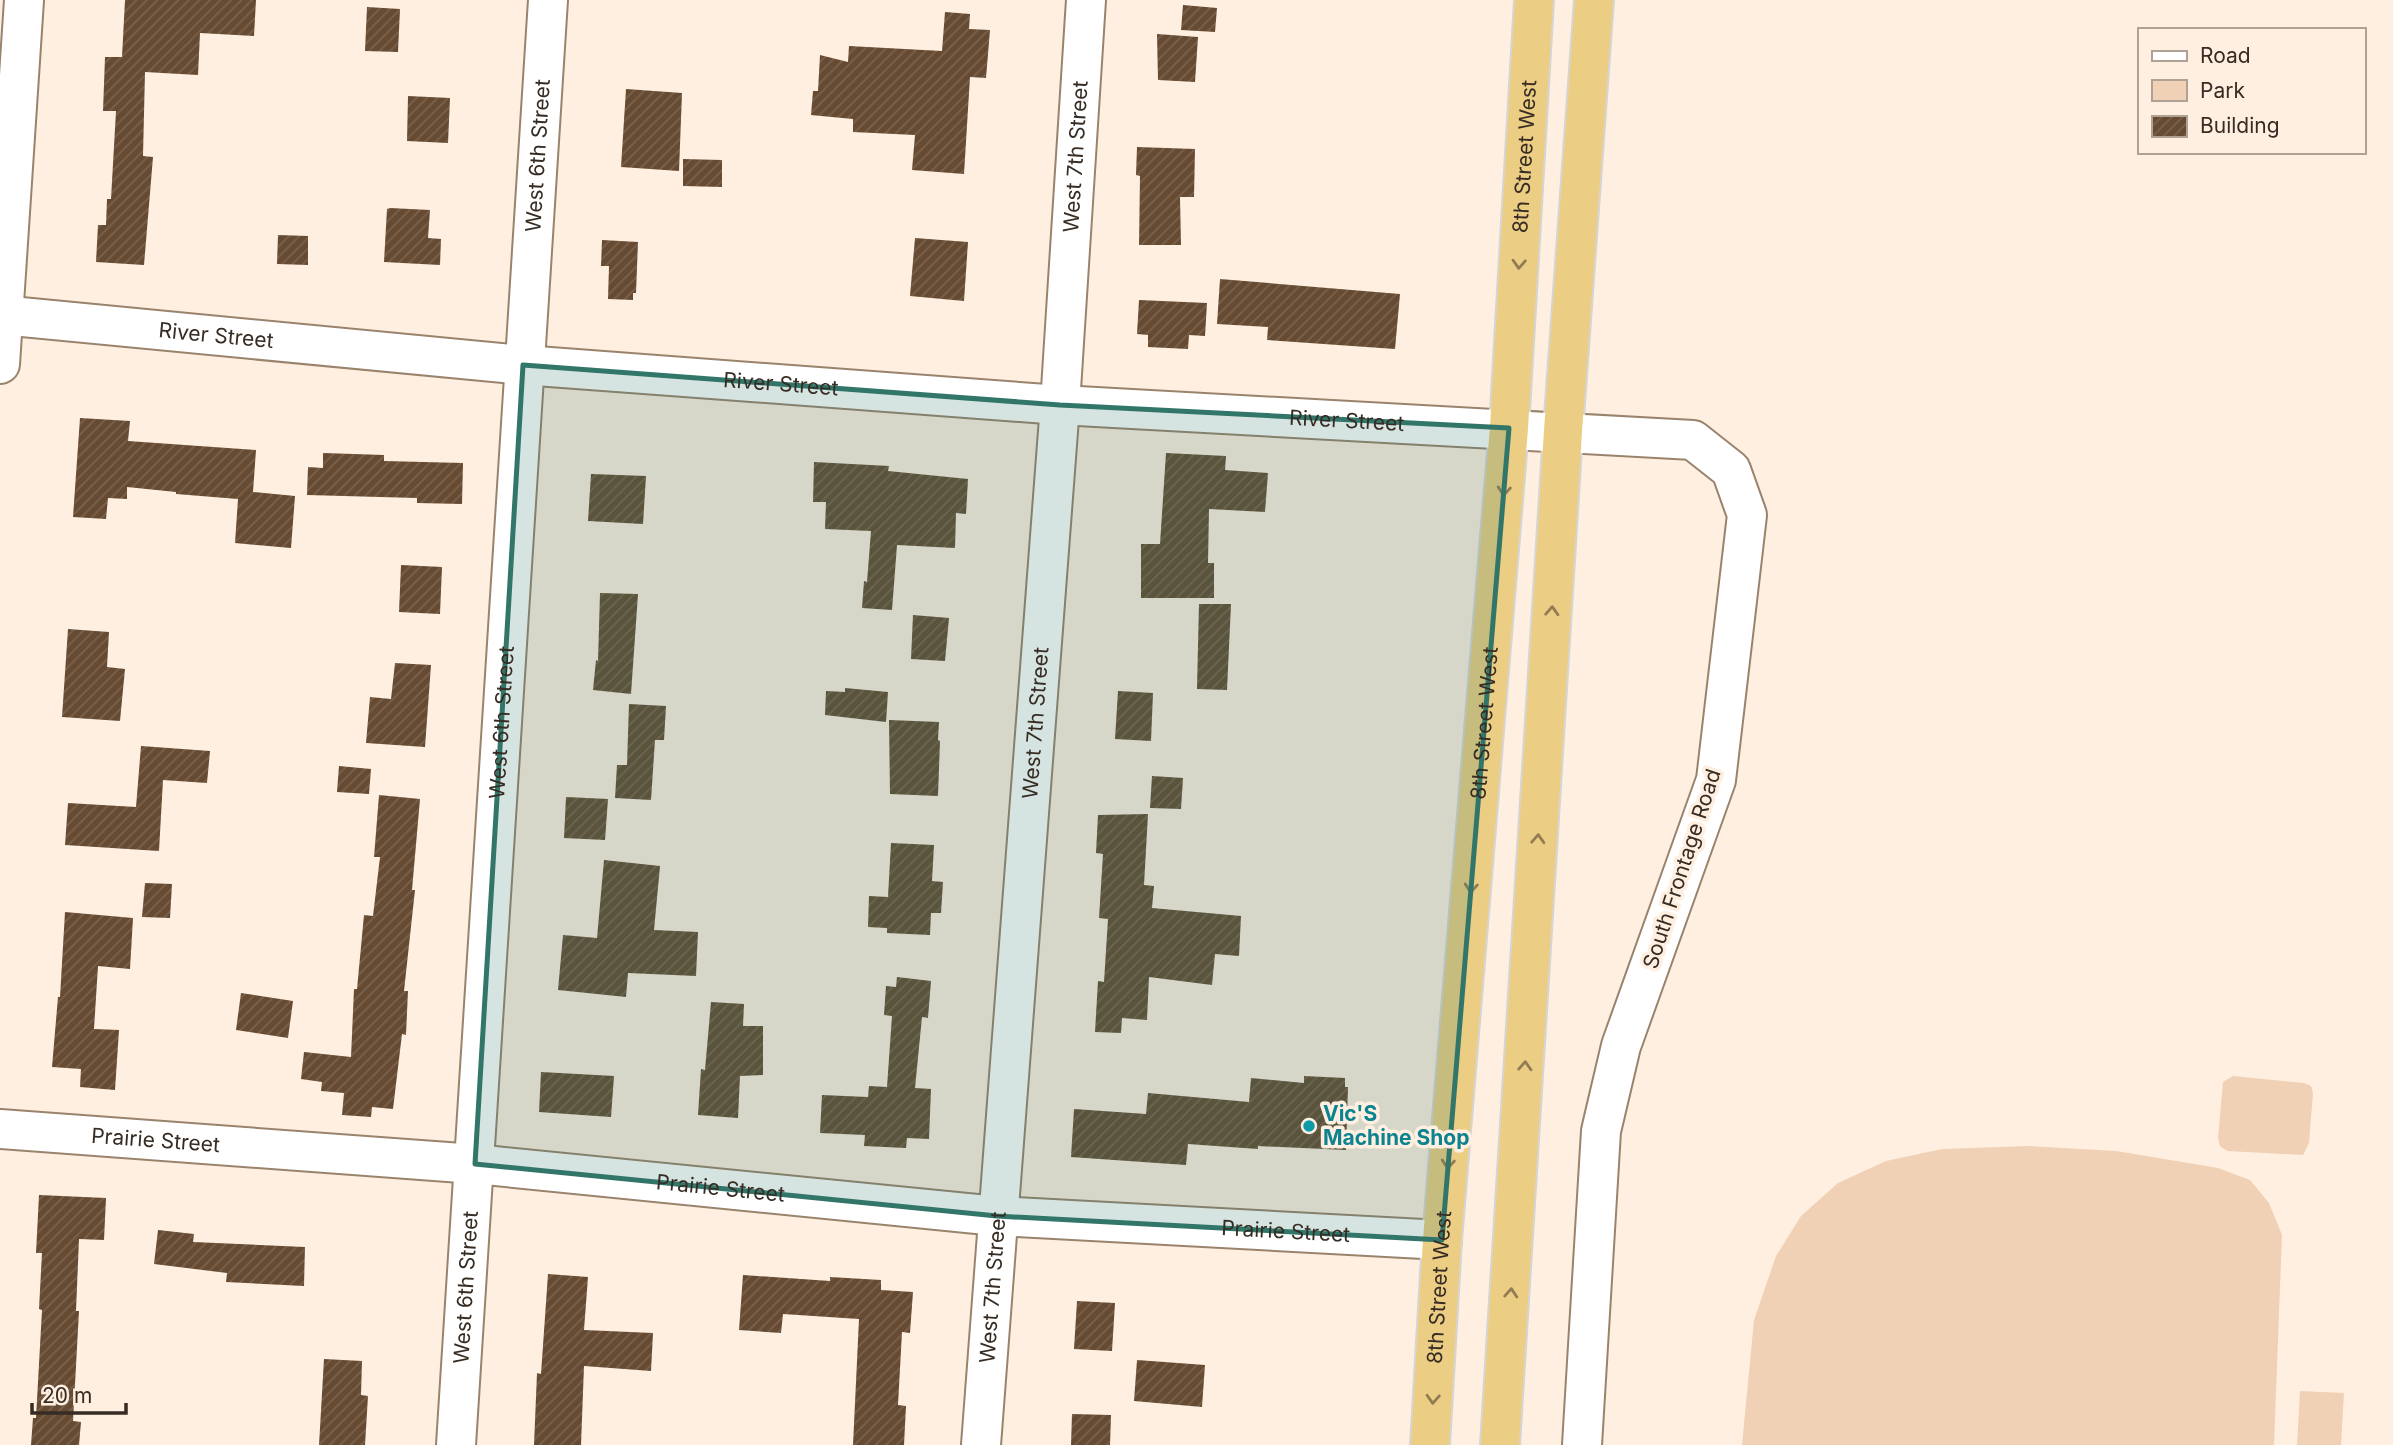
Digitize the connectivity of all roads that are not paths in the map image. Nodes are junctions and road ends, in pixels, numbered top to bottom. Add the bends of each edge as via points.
1 (24, 0) edge
2 (548, 0) edge
3 (1086, 0) edge
4 (1534, 0) edge
5 (1594, 0) edge
6 (2, 315) edge
7 (0, 365) edge
8 (523, 365) junction
9 (1060, 405) junction
10 (1509, 428) junction
11 (1563, 431) junction
12 (0, 1129) edge
13 (475, 1164) junction
14 (997, 1216) junction
15 (1442, 1240) junction
16 (456, 1445) edge
17 (981, 1445) edge
18 (1430, 1445) edge
19 (1500, 1445) edge
20 (1582, 1445) edge

1 - 6 street
2 - 8 street, West 6th Street
3 - 9 street, West 7th Street
4 -> 10 highway, 8th Street West
5 - 11 highway
6 - 7 street
6 - 8 street, River Street
8 - 9 street, River Street
8 - 13 street, West 6th Street
9 - 10 street, River Street
9 - 14 street, West 7th Street
10 - 11 street, River Street
10 -> 15 highway, 8th Street West
19 -> 11 highway
11 - 20 street, South Frontage Road via 1693,440 1731,470 1747,514 1716,780 1621,1046 1601,1131
12 - 13 street, Prairie Street
13 - 14 street, Prairie Street
13 - 16 street, West 6th Street
14 - 15 street, Prairie Street
14 - 17 street, West 7th Street
15 -> 18 highway, 8th Street West

